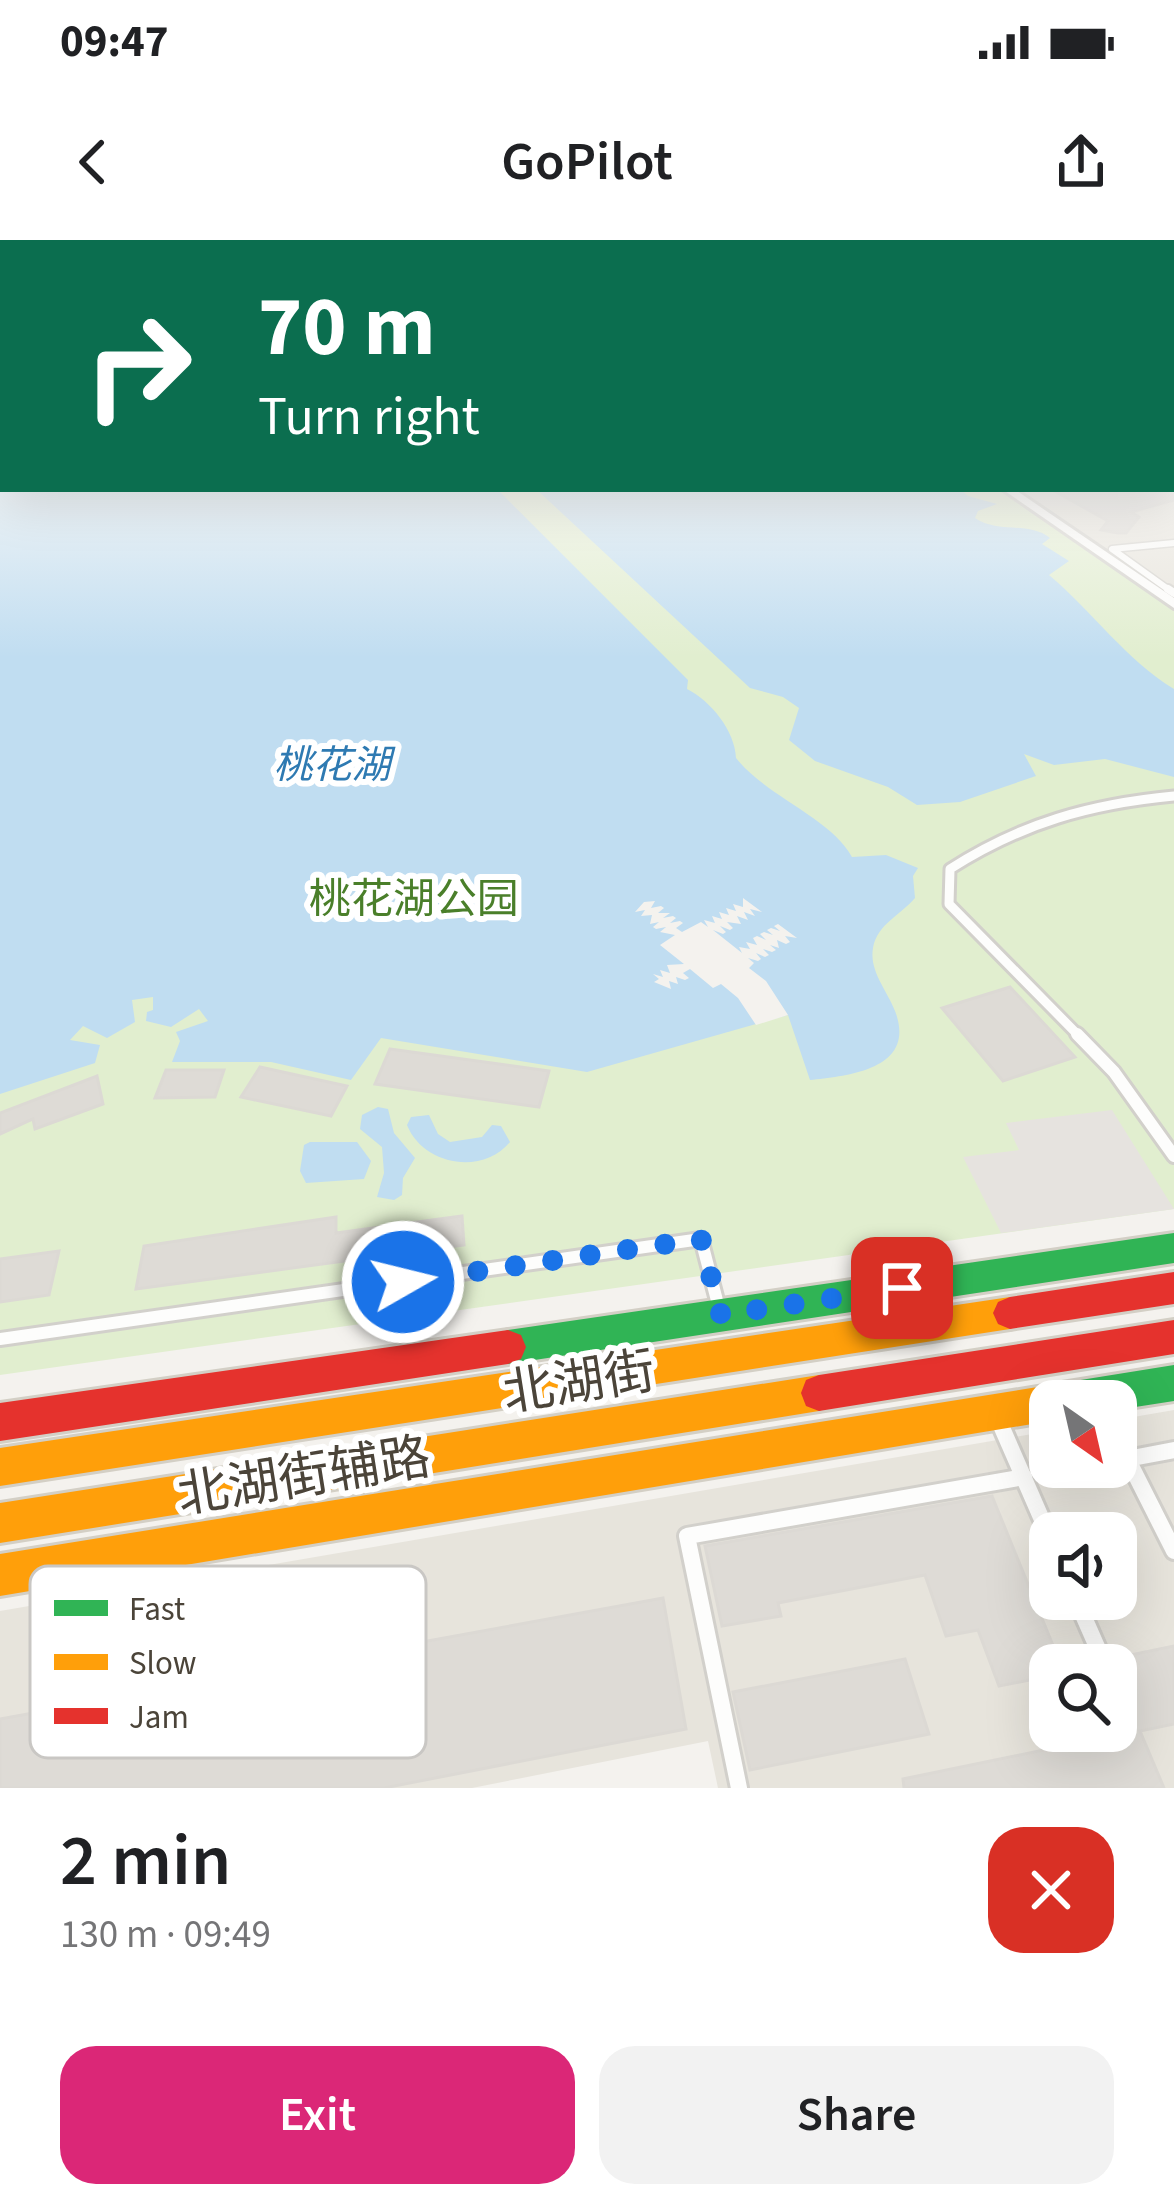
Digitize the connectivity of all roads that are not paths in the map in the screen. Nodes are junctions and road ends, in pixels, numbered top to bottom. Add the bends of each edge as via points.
1 (1041, 513) edge
2 (1174, 543) edge
3 (1174, 592) edge
4 (1174, 604) edge
5 (1174, 796) edge
6 (1174, 1156) edge
7 (1174, 1248) edge
8 (1174, 1288) edge
9 (721, 1315) junction
10 (1174, 1337) edge
11 (0, 1339) edge
12 (1174, 1383) edge
13 (1137, 1390) edge
14 (1029, 1406) edge
15 (995, 1412) junction
16 (0, 1422) edge
17 (1174, 1450) edge
18 (1137, 1457) edge
19 (0, 1467) edge
20 (1024, 1477) junction
21 (1137, 1479) edge
22 (174, 1496) junction
23 (1039, 1512) edge
24 (0, 1523) edge
25 (168, 1547) junction
26 (1174, 1551) edge
27 (54, 1566) edge
28 (30, 1570) edge
29 (0, 1575) edge
30 (739, 1788) edge

1 - 4 street
2 - 3 lane via 1112,549
5 - 6 lane via 1093,803 996,838 950,869 949,904 1114,1072
7 - 9 main road
8 - 19 main road, 北湖街
9 - 11 lane via 701,1239
9 - 16 main road
10 - 22 main road, 北湖街
12 - 13 main road
14 - 15 main road, 北湖街辅路
15 - 20 lane
15 - 25 main road, 北湖街辅路
17 - 18 lane
20 - 23 lane
20 - 30 lane via 687,1536
21 - 26 lane
22 - 24 main road, 北湖街
22 - 25 main road
25 - 27 main road, 北湖街辅路
28 - 29 main road, 北湖街辅路

